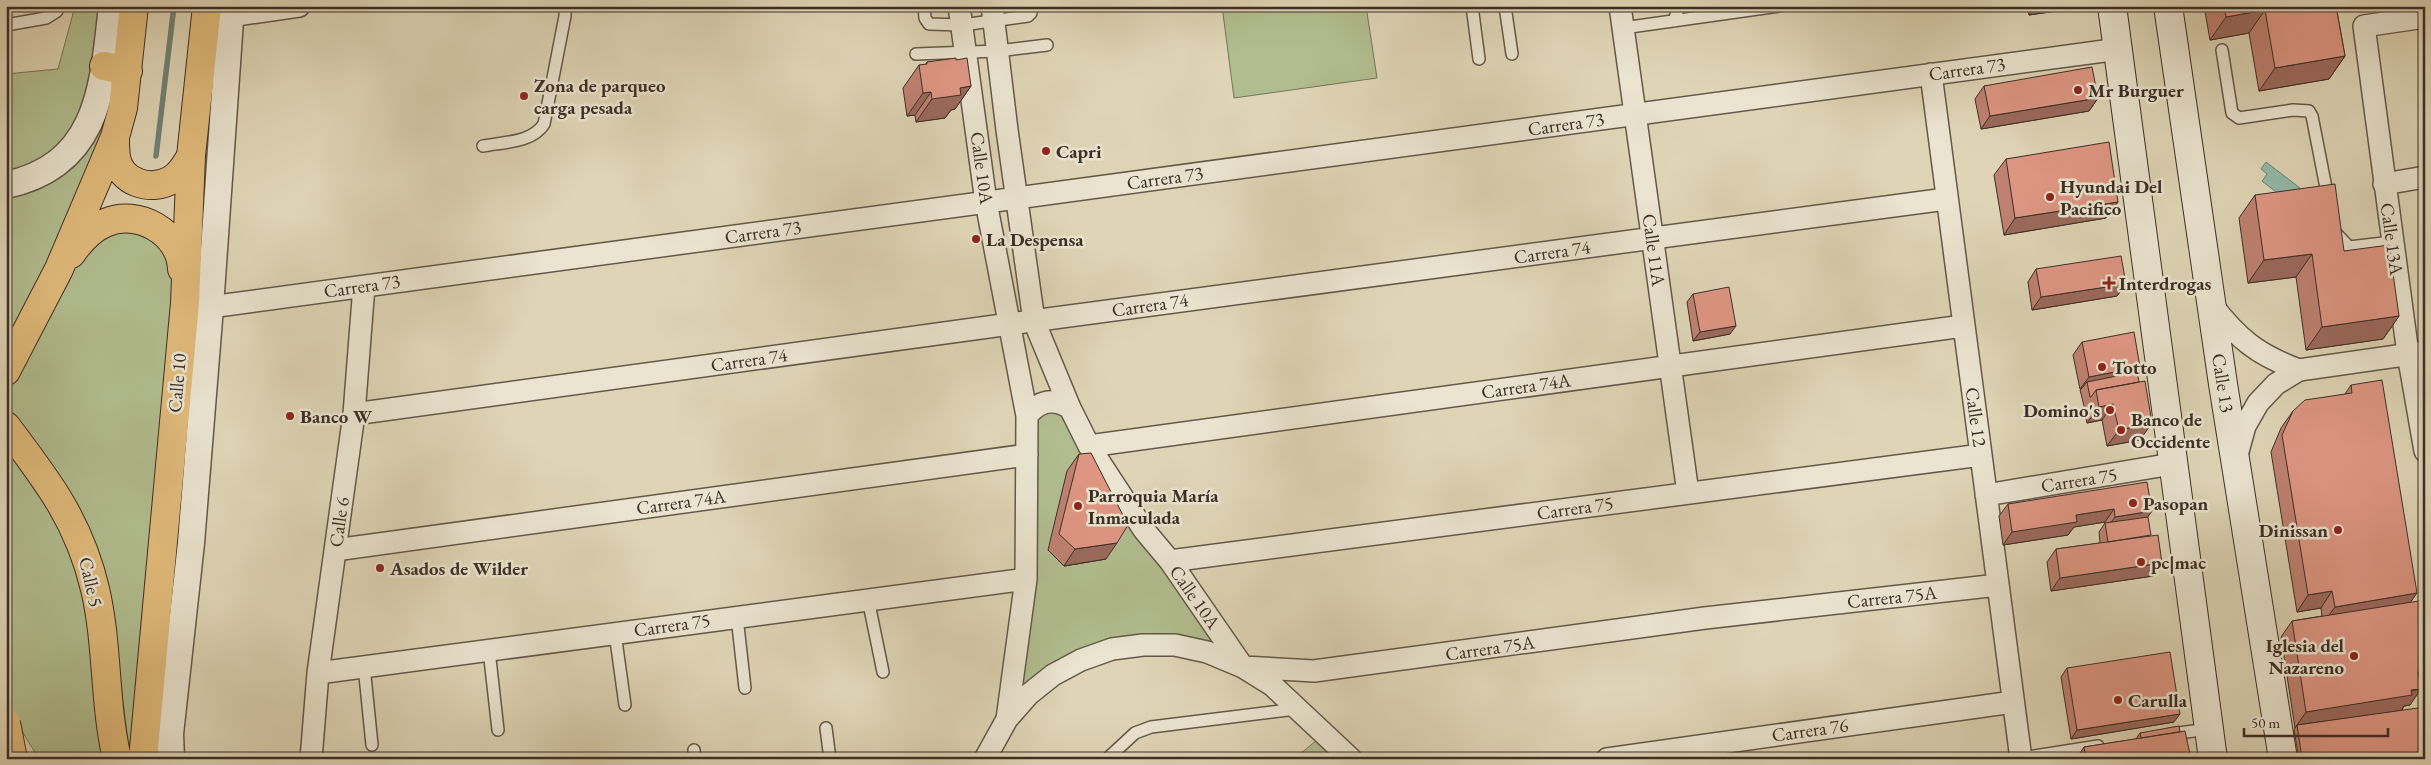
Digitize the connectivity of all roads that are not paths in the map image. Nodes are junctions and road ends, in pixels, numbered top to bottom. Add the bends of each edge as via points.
1 (58, 6) edge
2 (112, 6) edge
3 (134, 6) edge
4 (299, 6) edge
5 (565, 6) edge
6 (924, 6) edge
7 (1030, 6) edge
8 (1472, 6) edge
9 (1505, 6) edge
10 (1620, 6) edge
11 (1678, 6) edge
12 (1779, 6) edge
13 (2112, 6) edge
14 (2168, 6) edge
15 (222, 10) edge
16 (993, 14) edge
17 (960, 15) edge
18 (2425, 17) edge
19 (1674, 21) junction
20 (6, 25) edge
21 (1633, 26) junction
22 (1048, 45) dead end
23 (2119, 49) junction
24 (2222, 50) dead end
25 (998, 51) junction
26 (965, 52) junction
27 (916, 54) dead end
28 (1512, 54) dead end
29 (1479, 59) dead end
30 (116, 68) junction
31 (1931, 74) junction
32 (1635, 114) junction
33 (115, 137) junction
34 (483, 146) dead end
35 (191, 156) junction
36 (2425, 177) edge
37 (2384, 184) junction
38 (6, 185) edge
39 (1016, 198) junction
40 (1946, 199) junction
41 (986, 202) junction
42 (1652, 238) junction
43 (2392, 242) junction
44 (59, 269) junction
45 (364, 286) junction
46 (197, 305) junction
47 (2212, 305) junction
48 (1034, 321) junction
49 (1010, 324) junction
50 (1963, 326) junction
51 (2416, 353) edge
52 (1670, 366) junction
53 (2299, 370) junction
54 (6, 371) edge
55 (1070, 408) junction
56 (354, 414) junction
57 (1027, 416) junction
58 (6, 426) edge
59 (1089, 446) junction
60 (2425, 450) edge
61 (1981, 454) junction
62 (1027, 455) junction
63 (2236, 462) junction
64 (2172, 464) junction
65 (1688, 493) junction
66 (1986, 495) junction
67 (335, 550) junction
68 (1170, 561) junction
69 (1026, 579) junction
70 (1998, 585) junction
71 (868, 599) junction
72 (737, 616) junction
73 (615, 633) junction
74 (489, 650) junction
75 (364, 666) junction
76 (1244, 667) junction
77 (883, 672) dead end
78 (318, 673) junction
79 (744, 688) dead end
80 (2013, 702) junction
81 (625, 705) dead end
82 (1296, 709) junction
83 (1007, 719) junction
84 (6, 723) edge
85 (826, 728) dead end
86 (2209, 729) junction
87 (498, 730) dead end
88 (2162, 736) edge
89 (2114, 744) edge
90 (372, 745) dead end
91 (14, 759) edge
92 (117, 759) edge
93 (143, 759) edge
94 (171, 759) edge
95 (312, 759) edge
96 (830, 759) edge
97 (985, 759) edge
98 (1106, 759) edge
99 (1351, 759) edge
100 (1607, 759) edge
101 (2021, 759) edge
102 (2213, 759) edge
103 (2282, 759) edge

1 - 20 lane via 50,17
2 - 30 street
3 - 30 main road
4 - 15 street
5 - 34 lane via 539,133
6 - 17 lane via 925,18 930,24
7 - 16 lane via 1028,16
8 - 29 lane
9 - 28 lane
10 - 21 street, Calle 11A
11 - 19 lane
12 - 19 lane
13 - 23 main road
14 - 47 main road, Calle 13
15 - 35 main road, Calle 10
15 - 46 street, Calle 10
16 - 17 lane
16 - 25 street, Calle 10A
17 - 26 street, Calle 10A
18 - 37 street, Calle 13A via 2364,26
19 - 21 lane
21 - 32 street, Calle 11A
22 - 25 lane
23 - 31 street, Carrera 73
23 - 64 main road
24 - 43 lane via 2232,113 2239,118 2293,110 2309,111 2334,232 2349,247
25 - 26 lane
25 - 39 street, Calle 10A
26 - 27 lane
26 - 41 street, Calle 10A
30 - 33 main road via 123,108
30 - 38 street via 96,103 88,127 71,152 43,173
31 - 32 street, Carrera 73
31 - 40 street, Calle 12
32 - 39 street, Carrera 73
32 - 42 street, Calle 11A
33 - 35 main road via 116,158 122,171 146,186 173,180
33 - 44 main road
35 - 46 main road, Calle 10
36 - 37 street
37 - 43 street, Calle 13A
39 - 41 street, Carrera 73
39 - 48 street, Calle 10A
40 - 42 street, Carrera 74
40 - 50 street, Calle 12
41 - 45 street, Carrera 73
41 - 49 street, Calle 10A
42 - 48 street, Carrera 74
42 - 52 street, Calle 11A
43 - 51 street, Calle 13A
44 - 46 main road via 77,244 106,222 125,218 145,221 162,230 175,245
44 - 54 main road
45 - 46 street, Carrera 73
45 - 56 street, Calle 6
46 - 93 main road, Calle 10
46 - 94 street, Calle 10 via 191,543 170,734
47 - 53 street via 2250,347 2273,361
47 - 63 main road, Calle 13
48 - 49 street, Carrera 74
48 - 55 street, Calle 10A
49 - 56 street, Carrera 74
49 - 57 street, Calle 10A
50 - 52 street, Carrera 74A
50 - 61 street, Calle 12
51 - 53 street
51 - 60 street, Calle 13A
52 - 59 street, Carrera 74A
52 - 65 street, Calle 11A
53 - 63 street via 2276,384 2258,403 2244,426
55 - 57 street via 1057,402 1043,403
55 - 59 street, Calle 10A
56 - 67 street, Calle 6
57 - 62 street, Calle 10A
58 - 92 main road, Calle 5 via 52,487 85,554 95,590
59 - 68 street, Calle 10A via 1144,530
61 - 65 street, Carrera 75
61 - 66 street, Calle 12
62 - 67 street, Carrera 74A
62 - 69 street, Calle 10A
63 - 103 main road, Calle 13
64 - 66 street, Carrera 75
64 - 86 main road
65 - 68 street, Carrera 75
66 - 70 street, Calle 12
67 - 78 street, Calle 6
68 - 76 street, Calle 10A
69 - 71 street, Carrera 75
69 - 83 street, Calle 10A
70 - 76 street, Carrera 75A via 1705,618 1314,671
70 - 80 street, Calle 12
71 - 72 street, Carrera 75
71 - 77 lane
72 - 73 street, Carrera 75
72 - 79 lane
73 - 74 street, Carrera 75
73 - 81 lane
74 - 75 street, Carrera 75
74 - 87 lane
75 - 78 street, Carrera 75
75 - 90 lane
76 - 82 street, Calle 10A via 1272,686
76 - 83 street, Carrera 75A via 1207,652 1176,645 1112,649 1053,675 1028,695
78 - 95 street, Calle 6
80 - 100 street, Carrera 76
80 - 101 street, Calle 12
82 - 98 lane via 1151,727 1135,733
82 - 99 street, Calle 10A
83 - 97 street, Calle 10A
84 - 91 main road, bridge
85 - 96 lane
86 - 88 lane
86 - 102 main road
89 - 101 lane

